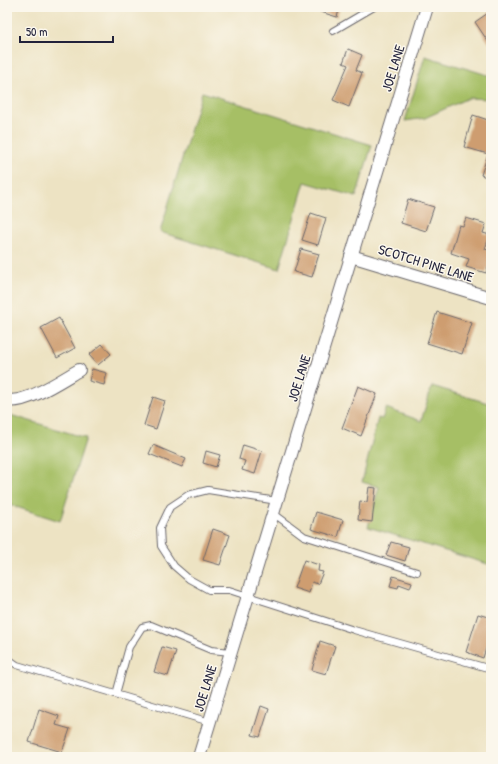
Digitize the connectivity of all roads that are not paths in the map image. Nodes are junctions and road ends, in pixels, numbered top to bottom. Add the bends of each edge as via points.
1 (374, 7) edge
2 (427, 7) edge
3 (332, 31) dead end
4 (351, 256) junction
5 (491, 298) edge
6 (79, 370) dead end
7 (7, 400) edge
8 (277, 501) junction
9 (273, 513) junction
10 (417, 572) dead end
11 (248, 597) junction
12 (231, 652) junction
13 (7, 658) edge
14 (491, 669) edge
15 (116, 694) junction
16 (210, 722) junction
17 (199, 757) edge

1 - 3 lane
2 - 4 street, JOE LANE
4 - 5 street, SCOTCH PINE LANE
4 - 8 street, JOE LANE
6 - 7 street via 28,397
8 - 9 street, JOE LANE
8 - 11 lane via 208,490 188,494 170,507 160,528 161,546 174,566 189,579 209,590 229,590
9 - 10 lane via 304,536
9 - 11 street, JOE LANE
11 - 12 street, JOE LANE
11 - 14 lane
12 - 15 lane via 212,650 151,625 142,627 128,647
12 - 16 street, JOE LANE
13 - 15 lane via 18,665
15 - 16 lane
16 - 17 street, JOE LANE

